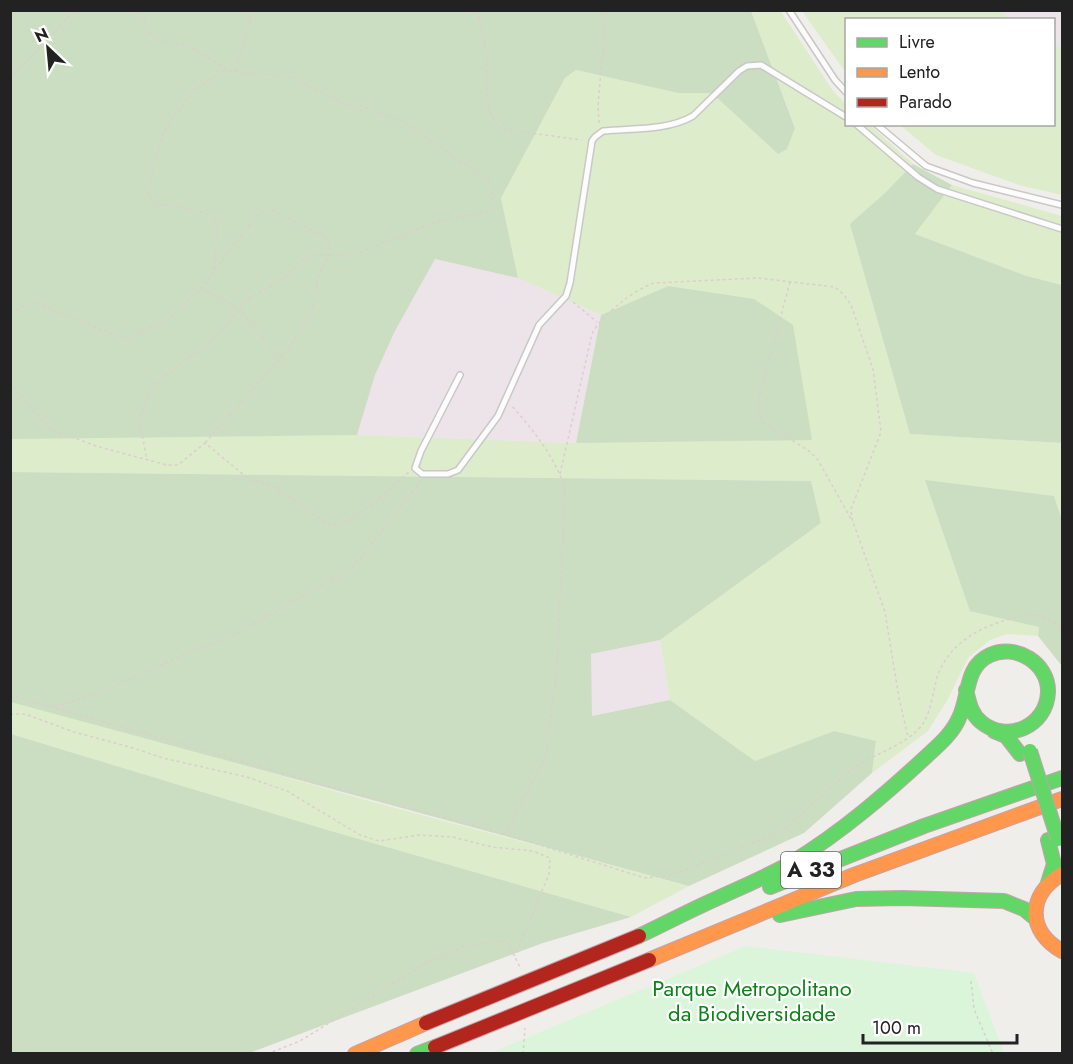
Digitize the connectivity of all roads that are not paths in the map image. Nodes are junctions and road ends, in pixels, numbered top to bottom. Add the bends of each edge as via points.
1 (789, 10) edge
2 (845, 91) edge
3 (845, 116) edge
4 (858, 126) edge
5 (878, 126) edge
6 (1062, 205) edge
7 (1062, 229) edge
8 (460, 375) dead end
9 (1047, 683) junction
10 (966, 690) junction
11 (1062, 694) edge
12 (1030, 725) junction
13 (986, 727) junction
14 (1025, 753) junction
15 (1062, 778) edge
16 (1062, 799) edge
17 (1056, 842) edge
18 (1062, 874) edge
19 (1048, 882) junction
20 (1035, 918) junction
21 (639, 936) junction
22 (1062, 951) edge
23 (649, 960) junction
24 (355, 1053) edge
25 (417, 1053) edge

1 - 2 lane
3 - 8 lane via 761,65 739,70 686,121 600,133 592,141 566,296 539,325 498,416 458,470 448,474 417,472 421,451
4 - 7 lane via 937,189
5 - 6 lane via 926,166 973,183
9 - 10 highway via 1043,672 1027,656 1004,651 982,659 968,678
9 - 11 highway
9 - 12 highway via 1045,706
10 - 13 highway via 971,711
10 - 21 highway via 960,717 949,735 843,827 771,874
12 - 13 highway via 1009,732
12 - 14 highway
13 - 14 highway via 1006,736
14 - 17 highway, bridge
15 - 21 highway, A 33 via 924,826
16 - 23 highway, A 33 via 862,871
17 - 19 highway
18 - 19 highway
19 - 20 highway via 1037,899
20 - 22 highway via 1046,940
20 - 23 highway via 1004,901 856,899 771,917
21 - 24 highway, A 33, bridge
23 - 25 highway, A 33, bridge

